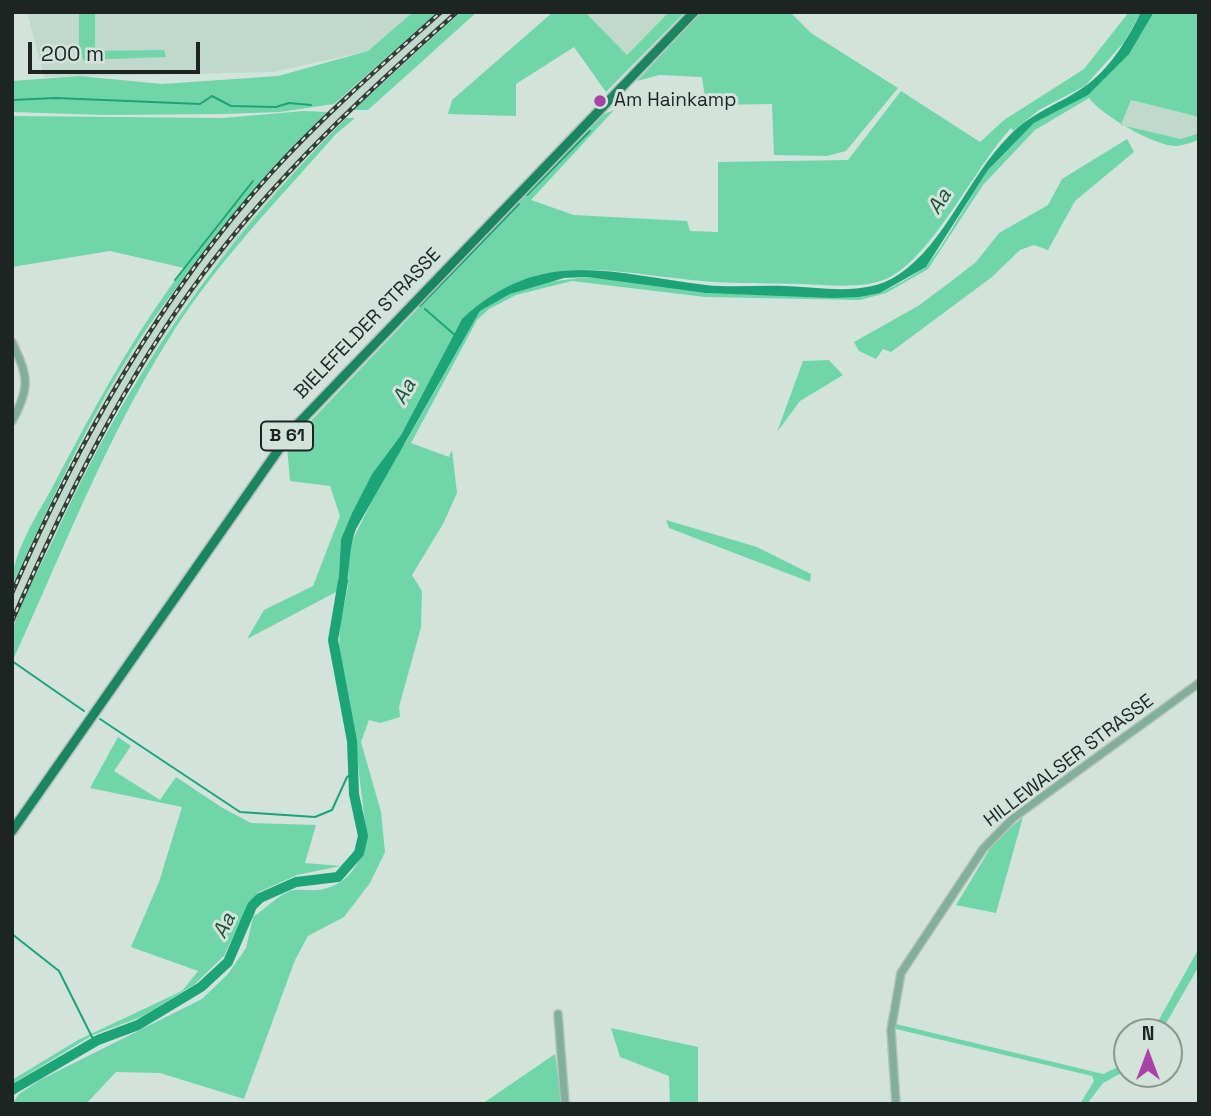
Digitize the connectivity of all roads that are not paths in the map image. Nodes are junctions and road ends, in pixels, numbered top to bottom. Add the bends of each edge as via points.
1 (694, 12) edge
2 (12, 342) edge
3 (12, 421) edge
4 (1199, 683) edge
5 (12, 831) edge
6 (558, 1014) dead end
7 (565, 1104) edge
8 (896, 1104) edge

1 - 5 main road, BIELEFELDER STRASSE / B 61 via 293,429
2 - 3 street via 27,384
4 - 8 street, HILLEWALSER STRASSE via 1013,818 983,849 906,962 898,982 891,1030
6 - 7 street

